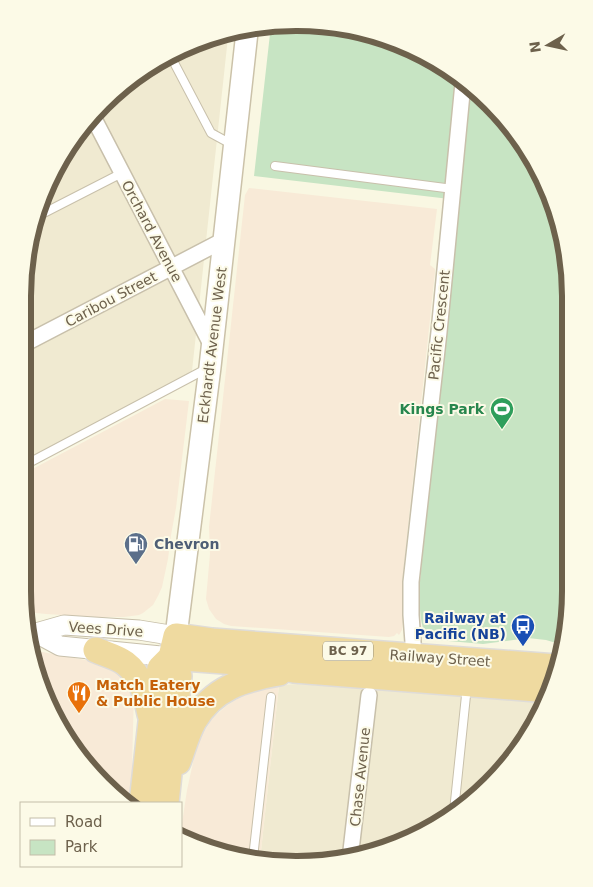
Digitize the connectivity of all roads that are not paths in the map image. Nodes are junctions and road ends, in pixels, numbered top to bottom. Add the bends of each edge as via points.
1 (247, 36) edge
2 (174, 62) edge
3 (463, 90) edge
4 (96, 123) edge
5 (234, 146) junction
6 (275, 166) dead end
7 (122, 172) junction
8 (453, 189) junction
9 (45, 213) edge
10 (224, 240) junction
11 (171, 267) junction
12 (31, 340) edge
13 (211, 357) junction
14 (31, 461) edge
15 (35, 632) edge
16 (35, 633) edge
17 (174, 646) junction
18 (96, 650) junction
19 (414, 656) junction
20 (551, 666) edge
21 (294, 670) junction
22 (468, 684) junction
23 (543, 690) edge
24 (369, 694) dead end
25 (270, 697) dead end
26 (151, 722) junction
27 (167, 798) edge
28 (142, 802) edge
29 (455, 803) edge
30 (351, 850) edge
31 (254, 852) edge

1 - 5 main road, Eckhardt Avenue West
2 - 5 lane via 211,133
3 - 8 street, Pacific Crescent
4 - 7 street, Orchard Avenue
5 - 10 main road, Eckhardt Avenue West
6 - 8 lane
7 - 9 lane
7 - 11 street, Orchard Avenue
8 - 19 street, Pacific Crescent via 411,582
10 - 11 street, Caribou Street
10 - 13 main road, Eckhardt Avenue West
11 - 12 street, Caribou Street
11 - 13 street, Orchard Avenue
13 - 14 lane
13 - 17 main road, Eckhardt Avenue West
15 - 17 street, Vees Drive via 64,625 139,630
16 - 18 street, Vees Drive via 60,646
17 - 18 street, Vees Drive
17 - 19 highway, Railway Street / BC 97 via 212,641
17 - 21 highway, Railway Street / BC 97
17 - 26 highway, Eckhardt Avenue West via 160,668
17 - 27 highway, Eckhardt Avenue West via 178,676
18 - 26 highway via 124,662 134,671 146,696
19 - 20 highway, Railway Street / BC 97
21 - 22 highway, Railway Street / BC 97
21 - 27 highway via 240,682 224,690 203,708 193,723
22 - 23 highway, Railway Street / BC 97
22 - 29 lane
24 - 30 street, Chase Avenue
25 - 31 lane
26 - 28 highway, Eckhardt Avenue West

